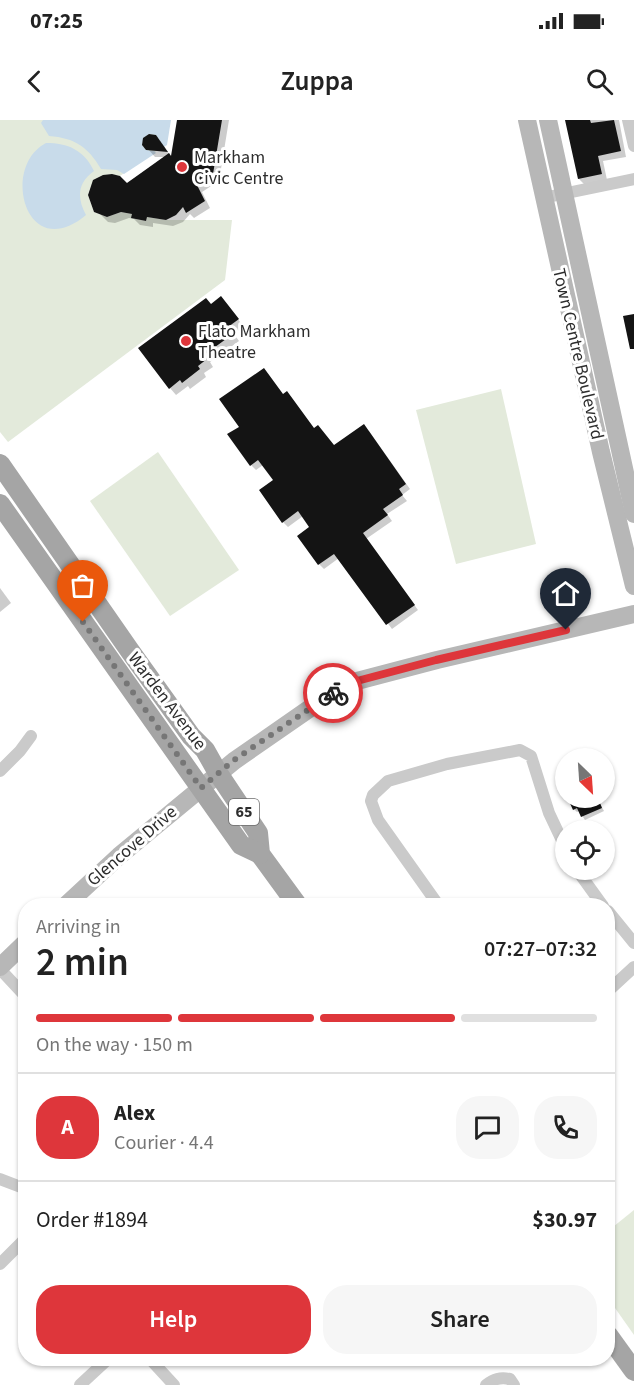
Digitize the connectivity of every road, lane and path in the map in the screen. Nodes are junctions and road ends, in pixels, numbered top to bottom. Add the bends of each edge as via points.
1 (527, 120) edge
2 (548, 120) edge
3 (628, 120) edge
4 (634, 146) edge
5 (634, 179) edge
6 (564, 193) junction
7 (543, 198) junction
8 (0, 464) edge
9 (0, 504) edge
10 (634, 514) edge
11 (634, 586) edge
12 (634, 614) edge
13 (31, 736) dead end
14 (0, 771) edge
15 (218, 773) junction
16 (201, 788) junction
17 (555, 826) edge
18 (260, 854) junction
19 (584, 880) edge
20 (74, 898) edge
21 (292, 898) edge
22 (433, 898) edge
23 (597, 898) edge
24 (615, 920) edge
25 (634, 943) edge
26 (18, 950) edge
27 (634, 967) edge
28 (0, 968) edge
29 (615, 985) edge
30 (18, 988) edge
31 (0, 1179) edge
32 (18, 1187) edge
33 (18, 1246) edge
34 (0, 1264) edge
35 (615, 1345) edge
36 (100, 1366) edge
37 (156, 1366) edge
38 (634, 1371) edge
39 (80, 1385) edge
40 (174, 1385) edge
41 (486, 1385) edge
42 (514, 1385) edge

1 - 7 main road, Town Centre Boulevard
2 - 6 main road, Town Centre Boulevard
3 - 4 street
5 - 6 street
6 - 7 street
6 - 10 main road, Town Centre Boulevard
7 - 11 main road, Town Centre Boulevard
8 - 15 main road, Warden Avenue / 65
9 - 16 main road, Warden Avenue / 65
12 - 15 main road, Glencove Drive via 357,681 306,710
13 - 14 street
15 - 16 main road, Glencove Drive
15 - 18 main road, Warden Avenue / 65 via 258,833
16 - 18 main road, Warden Avenue / 65 via 241,845
16 - 20 main road, Glencove Drive
17 - 22 street via 531,756 520,750 447,764 388,781 373,795 372,807
18 - 21 main road, Warden Avenue / 65
19 - 23 street
24 - 25 street
26 - 28 main road
27 - 29 street
28 - 30 street
31 - 32 street
33 - 34 street
35 - 38 main road
36 - 39 street
37 - 40 street
41 - 42 street via 502,1377

